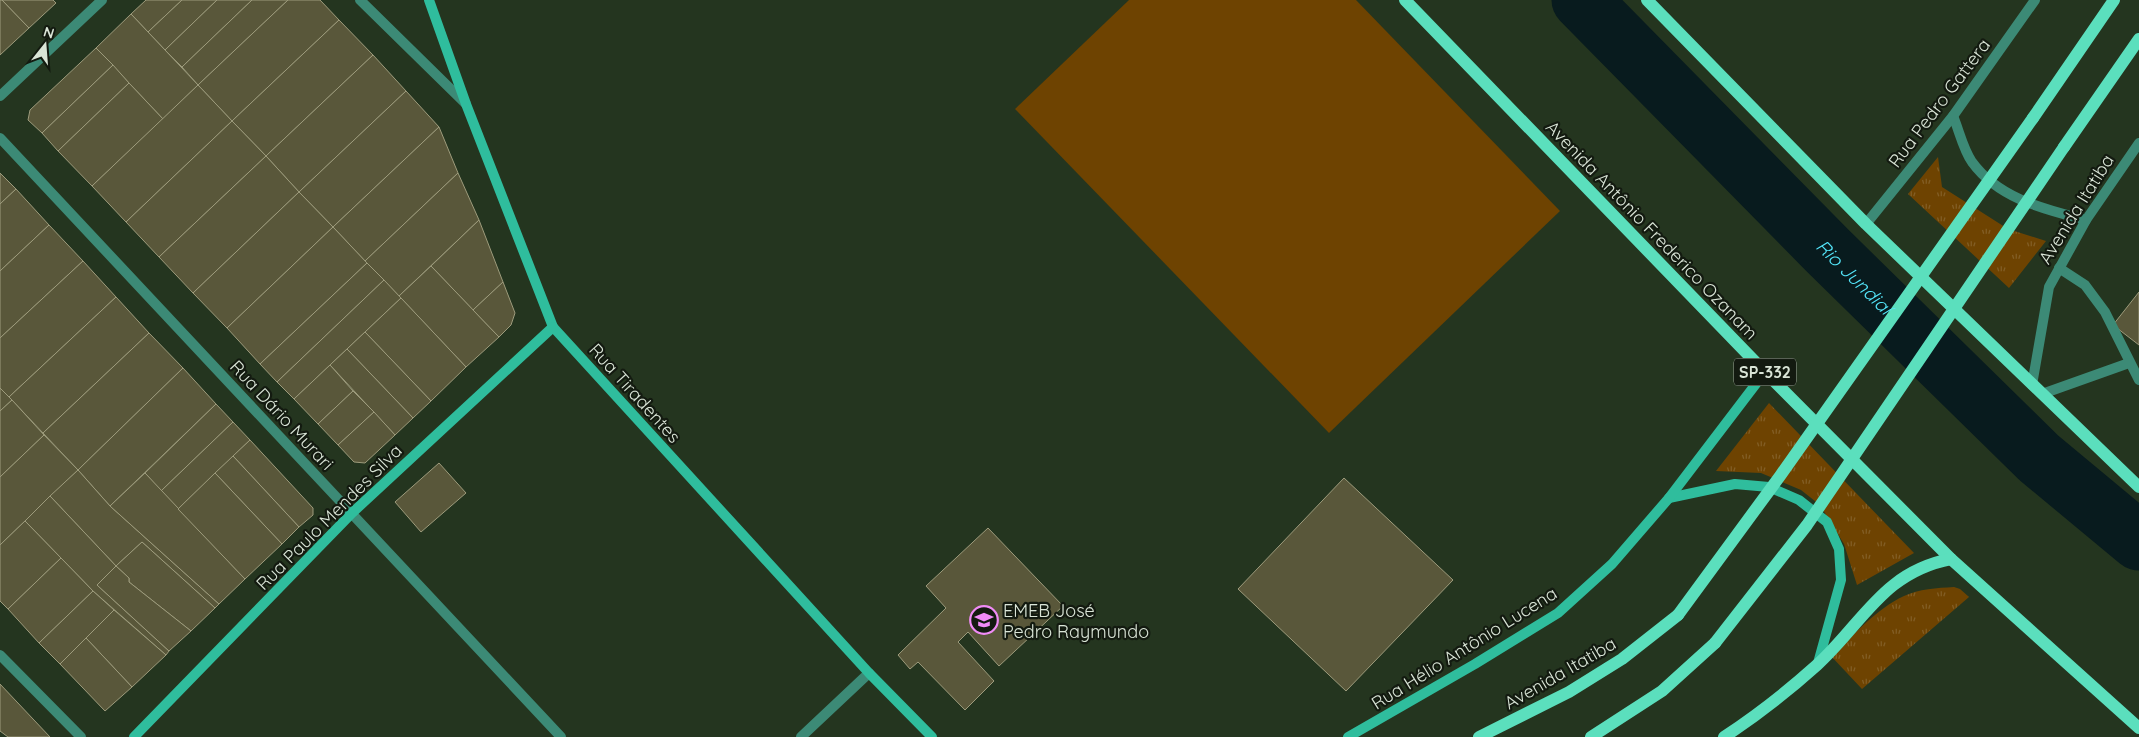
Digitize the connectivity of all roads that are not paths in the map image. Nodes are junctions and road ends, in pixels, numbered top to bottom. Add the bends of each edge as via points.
1 (102, 0) edge
2 (360, 0) edge
3 (429, 0) edge
4 (1405, 0) edge
5 (1647, 0) edge
6 (2035, 0) edge
7 (2114, 0) edge
8 (2139, 39) edge
9 (0, 96) edge
10 (466, 104) junction
11 (1953, 116) junction
12 (0, 138) edge
13 (2139, 143) edge
14 (2086, 220) junction
15 (1866, 224) junction
16 (2059, 268) junction
17 (553, 327) junction
18 (2129, 363) junction
19 (1765, 372) junction
20 (2139, 380) edge
21 (2032, 385) junction
22 (2042, 394) junction
23 (2139, 487) edge
24 (1669, 498) junction
25 (352, 513) junction
26 (1951, 559) junction
27 (0, 654) edge
28 (1818, 664) junction
29 (869, 673) junction
30 (2139, 728) edge
31 (81, 737) edge
32 (134, 737) edge
33 (561, 737) edge
34 (801, 737) edge
35 (932, 737) edge
36 (1348, 737) edge
37 (1479, 737) edge
38 (1591, 737) edge
39 (1724, 737) edge

1 - 9 street
2 - 10 street
3 - 10 street, Rua Tiradentes
4 - 19 main road, Avenida Antônio Frederico Ozanam / SP-332
5 - 15 main road
6 - 11 street, Rua Pedro Gattera
7 - 37 main road, Avenida Itatiba, bridge via 2034,118 1678,615 1622,658 1569,692
8 - 38 main road, bridge via 1807,525 1715,643 1662,691
10 - 17 street, Rua Tiradentes
11 - 14 street via 1972,161 2000,190 2042,209
11 - 15 street, Rua Pedro Gattera
12 - 25 street, Rua Dário Murari
13 - 14 street, Avenida Itatiba
14 - 16 street, Avenida Itatiba
15 - 21 main road
16 - 18 street via 2085,285 2095,298
16 - 21 street, Avenida Itatiba via 2049,287
17 - 25 street, Rua Paulo Mendes Silva
17 - 29 street, Rua Tiradentes
18 - 20 street
18 - 22 street
19 - 24 street, Rua Hélio Antônio Lucena
19 - 26 main road, Avenida Antônio Frederico Ozanam / SP-332
21 - 22 main road
22 - 23 main road
24 - 28 street via 1736,484 1769,487 1799,500 1827,522 1839,549 1841,580
24 - 36 street, Rua Hélio Antônio Lucena via 1612,564 1558,613
25 - 32 street, Rua Paulo Mendes Silva
25 - 33 street, Rua Dário Murari
26 - 28 main road via 1905,576 1890,587
26 - 30 main road, Avenida Antônio Frederico Ozanam / SP-332
27 - 31 street
28 - 39 main road
29 - 34 street
29 - 35 street, Rua Tiradentes

